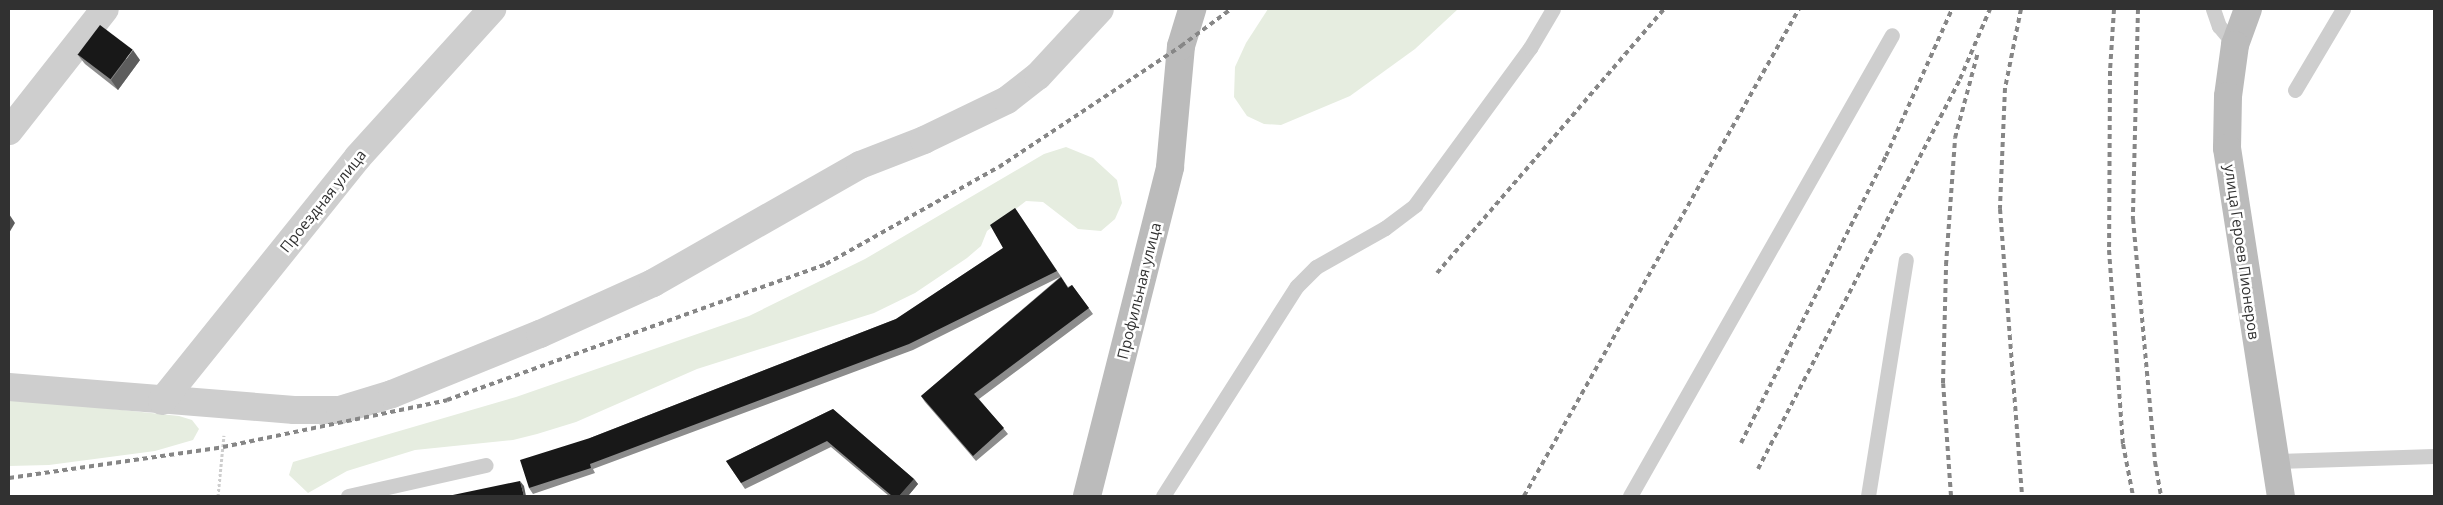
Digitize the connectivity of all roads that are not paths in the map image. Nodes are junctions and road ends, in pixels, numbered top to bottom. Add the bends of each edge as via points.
1 (105, 9) edge
2 (492, 9) edge
3 (1100, 9) edge
4 (1192, 9) edge
5 (1553, 9) edge
6 (2213, 9) edge
7 (2248, 9) edge
8 (2343, 9) edge
9 (1892, 35) dead end
10 (2235, 45) junction
11 (2295, 90) dead end
12 (9, 131) edge
13 (1906, 260) dead end
14 (9, 387) edge
15 (162, 401) junction
16 (2434, 456) edge
17 (2275, 461) junction
18 (486, 465) dead end
19 (348, 496) edge
20 (1087, 496) edge
21 (1163, 496) edge
22 (1630, 496) edge
23 (1868, 496) edge
24 (2281, 496) edge

1 - 12 street
2 - 15 street, Проездная улица via 358,157
3 - 15 street via 1038,76 1007,100 924,140 860,165 653,283 603,306 392,394 340,410
4 - 20 main road, Профильная улица via 1182,46 1170,167
5 - 21 lane via 1530,48 1416,204 1385,228 1316,267 1297,286
6 - 10 lane via 2219,26
7 - 10 main road, улица Героев Пионеров
8 - 11 lane
9 - 22 lane
10 - 17 main road, улица Героев Пионеров via 2228,96 2227,148
13 - 23 lane
14 - 15 street
16 - 17 lane
17 - 24 main road, улица Героев Пионеров
18 - 19 lane

